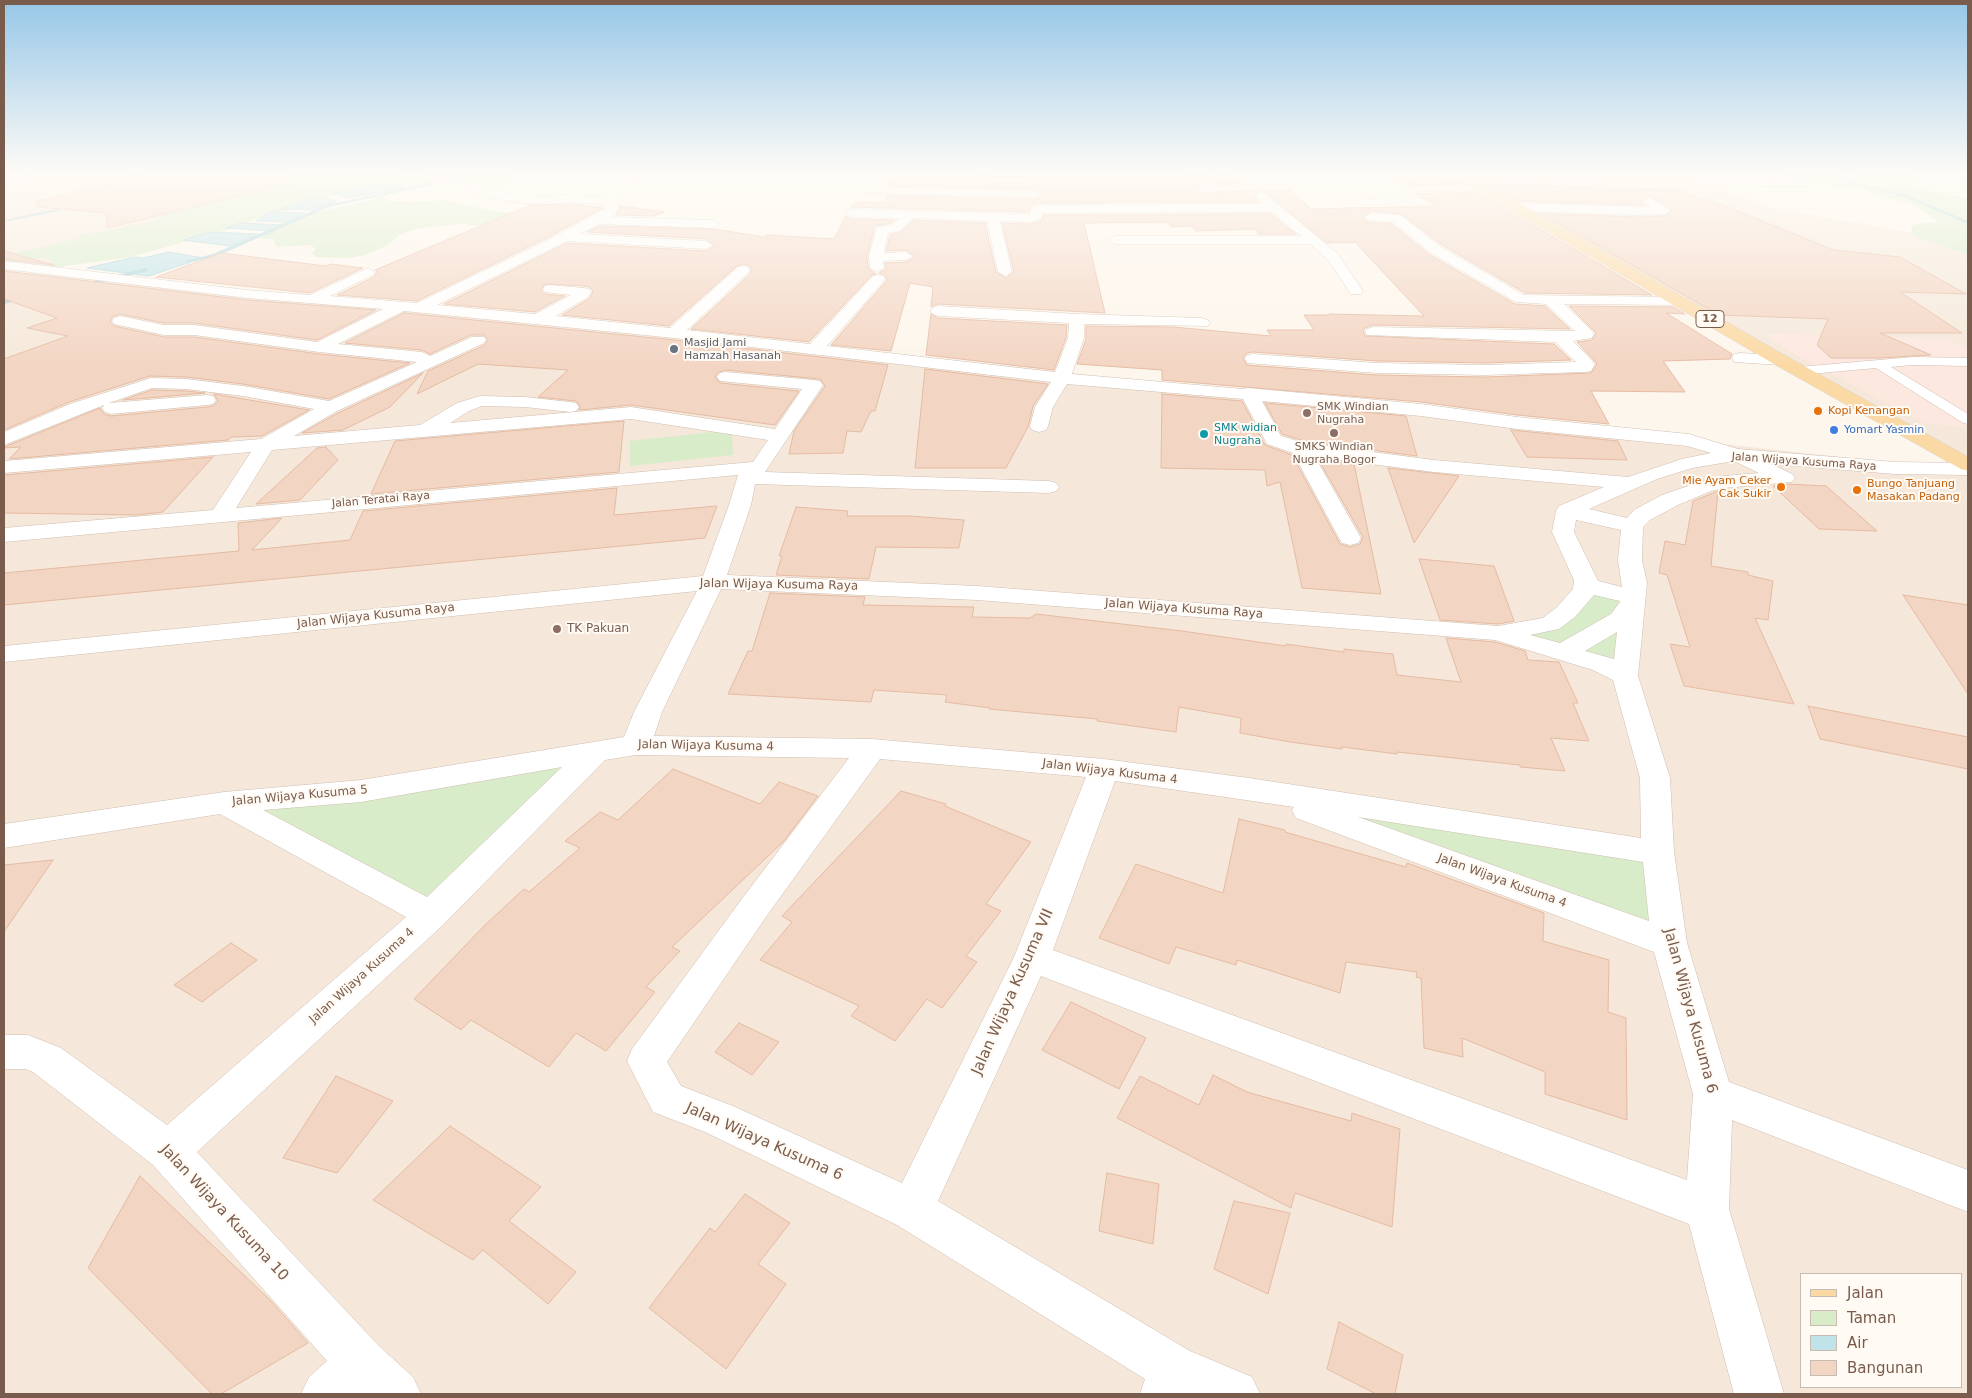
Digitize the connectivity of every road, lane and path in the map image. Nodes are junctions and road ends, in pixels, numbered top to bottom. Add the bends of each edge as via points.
1 (564, 237) edge
2 (568, 237) edge
3 (881, 237) edge
4 (996, 237) edge
5 (1310, 237) edge
6 (1420, 237) edge
7 (1569, 237) edge
8 (1115, 240) dead end
9 (1313, 240) junction
10 (706, 245) dead end
11 (906, 256) dead end
12 (1313, 257) dead end
13 (1333, 257) junction
14 (4, 265) edge
15 (877, 268) junction
16 (743, 270) dead end
17 (368, 272) dead end
18 (1004, 272) dead end
19 (550, 289) dead end
20 (1356, 291) dead end
21 (311, 300) junction
22 (1551, 300) junction
23 (1679, 301) junction
24 (409, 308) junction
25 (938, 311) dead end
26 (537, 319) junction
27 (1078, 319) junction
28 (120, 321) dead end
29 (1202, 323) dead end
30 (1372, 332) dead end
31 (674, 333) junction
32 (1560, 337) junction
33 (478, 340) dead end
34 (319, 347) junction
35 (813, 349) junction
36 (422, 358) dead end
37 (1740, 358) dead end
38 (1253, 359) dead end
39 (1780, 360) junction
40 (1968, 362) edge
41 (1879, 365) junction
42 (1799, 370) junction
43 (726, 377) dead end
44 (1062, 378) junction
45 (1248, 393) junction
46 (331, 407) junction
47 (1968, 420) edge
48 (1039, 426) dead end
49 (780, 436) junction
50 (4, 440) edge
51 (265, 444) junction
52 (1301, 449) junction
53 (1943, 451) junction
54 (1968, 454) edge
55 (1736, 455) junction
56 (1968, 465) edge
57 (4, 467) edge
58 (1895, 468) junction
59 (1968, 469) edge
60 (752, 472) junction
61 (1785, 478) junction
62 (1629, 483) junction
63 (1918, 484) junction
64 (1049, 487) dead end
65 (1968, 487) edge
66 (1566, 511) junction
67 (221, 514) junction
68 (1632, 526) junction
69 (4, 535) edge
70 (1350, 538) dead end
71 (713, 582) junction
72 (1585, 586) junction
73 (1633, 596) junction
74 (1497, 632) junction
75 (1564, 652) junction
76 (4, 654) edge
77 (1625, 676) junction
78 (636, 745) junction
79 (872, 749) junction
80 (596, 752) junction
81 (1104, 769) junction
82 (1250, 789) junction
83 (224, 803) junction
84 (4, 836) edge
85 (1658, 852) junction
86 (430, 915) junction
87 (1669, 942) junction
88 (1032, 958) junction
89 (4, 1052) edge
90 (1714, 1094) junction
91 (168, 1151) junction
92 (1968, 1190) edge
93 (1707, 1208) junction
94 (912, 1210) junction
95 (362, 1363) junction
96 (1169, 1381) edge
97 (326, 1394) edge
98 (396, 1394) edge
99 (1235, 1394) edge
100 (1759, 1394) edge

1 - 24 street
2 - 10 street
3 - 15 street
4 - 18 street
5 - 9 street
6 - 22 street via 1436,250 1521,299
7 - 23 main road, 12
8 - 9 street
9 - 13 street
11 - 15 street
12 - 13 street
13 - 20 street
14 - 21 street
15 - 35 street via 821,343
16 - 31 street
17 - 21 street
19 - 26 street via 584,292
21 - 24 street
22 - 23 street
22 - 32 street via 1586,333 1582,337
23 - 39 main road, 12
24 - 26 street
24 - 34 street
25 - 27 street
26 - 31 street
27 - 29 street
27 - 44 street via 1076,338
28 - 34 street via 164,330 194,330
30 - 32 street
31 - 35 street
32 - 38 street via 1587,364 1585,367 1377,368
33 - 46 street
34 - 36 street
35 - 44 street
37 - 39 street
39 - 42 main road, 12
40 - 41 lane via 1913,361
41 - 42 lane
41 - 47 lane
42 - 53 main road, 12
43 - 49 street via 814,385
44 - 45 street
44 - 48 street via 1044,407
45 - 52 street via 1274,440
45 - 55 street via 1689,440
46 - 50 street via 224,388 151,383 68,412
46 - 51 street
49 - 51 street via 631,413
49 - 60 street
51 - 57 street
51 - 67 street
52 - 62 street via 1434,466
52 - 70 street
53 - 54 street
53 - 56 main road, 12
55 - 58 street, Jalan Wijaya Kusuma Raya
55 - 61 street
55 - 62 street, Jalan Wijaya Kusuma Raya via 1689,463
58 - 59 street, Jalan Wijaya Kusuma Raya
58 - 63 street
60 - 64 street, Jalan Teratai Raya
60 - 67 street, Jalan Teratai Raya
60 - 71 street
61 - 63 street, Jalan Wijaya Kusuma Raya
61 - 68 street, Jalan Wijaya Kusuma Raya via 1724,482 1704,487 1642,515
62 - 66 street, Jalan Wijaya Kusuma Raya
63 - 65 street, Jalan Wijaya Kusuma Raya
66 - 68 street
66 - 72 street via 1563,532 1586,580
67 - 69 street, Jalan Teratai Raya
68 - 73 street
71 - 74 street, Jalan Wijaya Kusuma Raya via 977,593
71 - 76 street, Jalan Wijaya Kusuma Raya
71 - 78 street via 648,712
72 - 73 street
72 - 74 street, Jalan Wijaya Kusuma Raya via 1566,612 1550,624
73 - 75 street via 1632,603 1620,619
73 - 77 street, Jalan Wijaya Kusuma 6
74 - 75 street, Jalan Wijaya Kusuma Raya
75 - 77 street, Jalan Wijaya Kusuma Raya via 1602,664
77 - 85 street, Jalan Wijaya Kusuma 6 via 1655,778
78 - 79 street, Jalan Wijaya Kusuma 4
78 - 80 street, Jalan Wijaya Kusuma 4
79 - 81 street, Jalan Wijaya Kusuma 4
79 - 94 street, Jalan Wijaya Kusuma 6 via 646,1061 667,1099 719,1119
80 - 83 street, Jalan Wijaya Kusuma 5 via 362,791
80 - 86 street, Jalan Wijaya Kusuma 4
81 - 82 street, Jalan Wijaya Kusuma 4
81 - 88 street, Jalan Wijaya Kusuma VII
82 - 85 street, Jalan Wijaya Kusuma 4
82 - 87 street, Jalan Wijaya Kusuma 4
83 - 84 street, Jalan Wijaya Kusuma 5
83 - 86 street
85 - 87 street, Jalan Wijaya Kusuma 6
86 - 91 street, Jalan Wijaya Kusuma 4
87 - 90 street, Jalan Wijaya Kusuma 6
88 - 93 street
88 - 94 street, Jalan Wijaya Kusuma VII
89 - 91 street, Jalan Wijaya Kusuma 10 via 28,1052 47,1060
90 - 92 street
90 - 93 street, Jalan Wijaya Kusuma 6
91 - 95 street, Jalan Wijaya Kusuma 10
93 - 100 street, Jalan Wijaya Kusuma 6
94 - 96 street, Jalan Wijaya Kusuma 6
95 - 97 street
95 - 98 street, Jalan Wijaya Kusuma 10
96 - 99 street, Jalan Wijaya Kusuma 6

